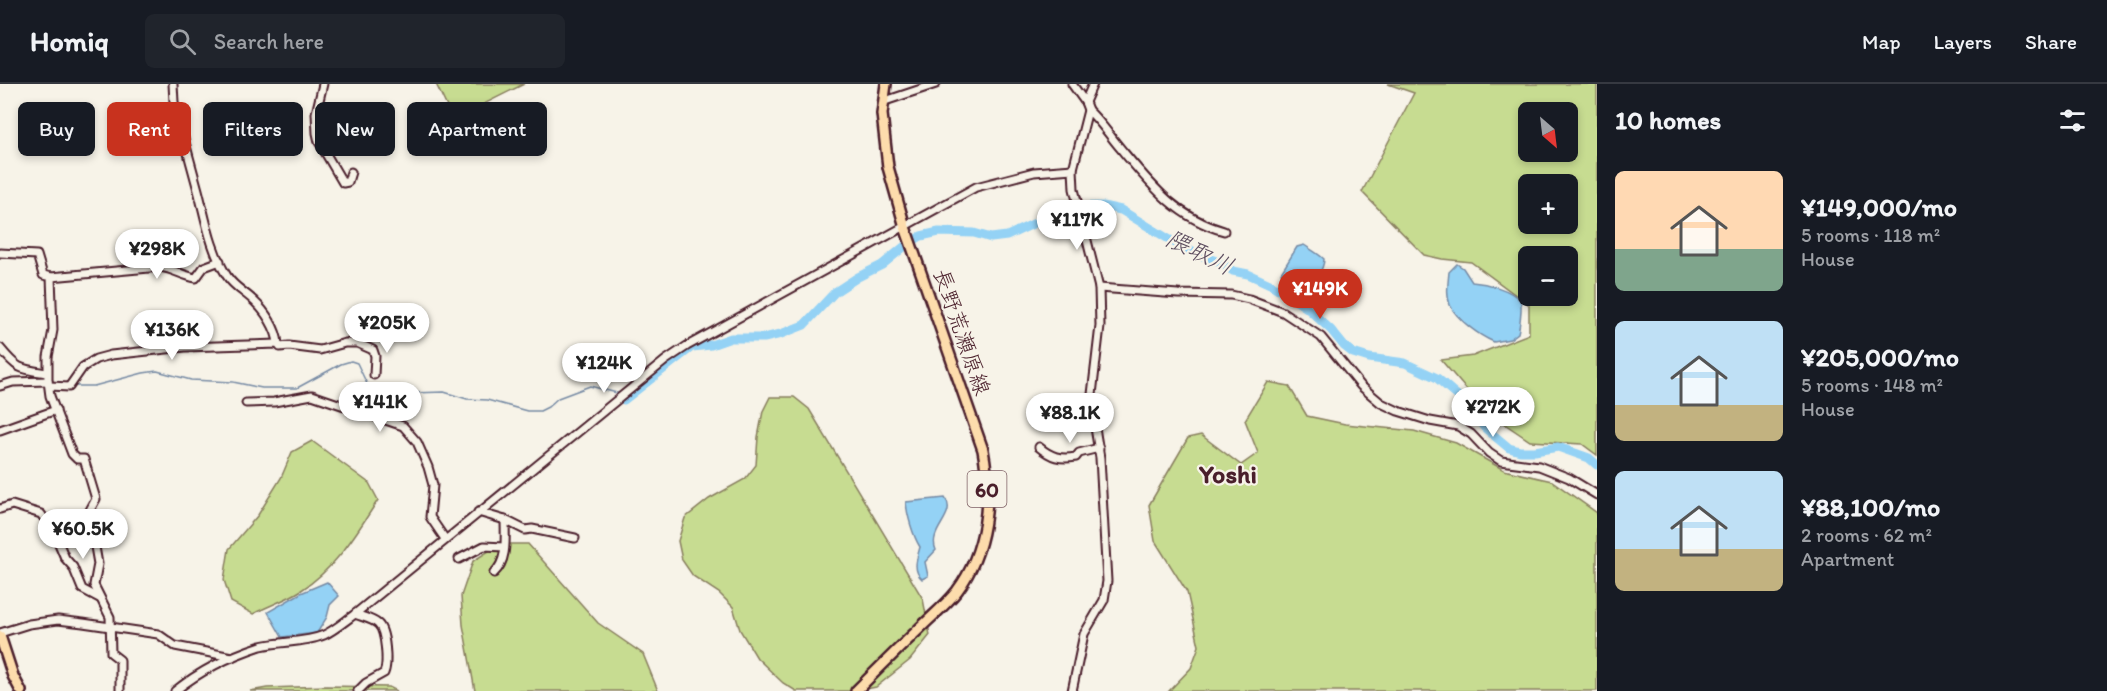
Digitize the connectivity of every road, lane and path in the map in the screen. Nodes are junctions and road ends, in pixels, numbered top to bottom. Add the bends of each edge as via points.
1 (173, 84) edge
2 (323, 84) edge
3 (886, 84) edge
4 (936, 84) edge
5 (1072, 84) edge
6 (1093, 84) edge
7 (885, 101) junction
8 (1085, 102) junction
9 (1088, 110) junction
10 (1073, 169) junction
11 (351, 172) dead end
12 (906, 231) junction
13 (1224, 231) dead end
14 (0, 253) edge
15 (220, 261) junction
16 (51, 277) junction
17 (1099, 288) junction
18 (278, 344) junction
19 (0, 348) edge
20 (374, 375) dead end
21 (48, 380) junction
22 (0, 386) edge
23 (246, 403) dead end
24 (56, 410) junction
25 (0, 430) edge
26 (1039, 447) dead end
27 (1099, 448) junction
28 (1597, 495) edge
29 (0, 509) edge
30 (478, 512) junction
31 (505, 520) junction
32 (91, 524) junction
33 (54, 532) junction
34 (575, 538) dead end
35 (445, 539) junction
36 (504, 547) junction
37 (459, 559) dead end
38 (494, 573) dead end
39 (99, 598) junction
40 (355, 615) junction
41 (111, 626) junction
42 (0, 635) edge
43 (232, 657) junction
44 (21, 691) edge
45 (120, 691) edge
46 (175, 691) edge
47 (358, 691) edge
48 (856, 691) edge
49 (1072, 691) edge

1 - 15 street via 174,102 206,228
2 - 11 street via 316,113 319,142 343,183 348,182
3 - 7 main road, 長野荒瀬原線 / 60
4 - 7 street
5 - 8 street
6 - 8 street
7 - 12 main road, 長野荒瀬原線 / 60 via 885,150
8 - 9 street
9 - 10 street
9 - 13 street via 1157,192 1190,217
10 - 12 street via 1034,172 976,187
10 - 17 street via 1074,189
12 - 30 street via 887,235 687,346
12 - 48 main road, 長野荒瀬原線 / 60 via 983,450 988,474 983,536 957,591
14 - 16 street via 37,255 43,275
15 - 16 street via 204,267 196,278 160,267
15 - 18 street via 238,289 260,308 277,335
16 - 21 street via 53,338
17 - 27 street via 1100,327 1091,403
17 - 28 street via 1231,296 1283,312 1321,337 1360,386 1381,404 1458,426 1501,461 1539,466
18 - 20 street via 320,350 357,343 373,350
18 - 21 street via 185,347 111,355 83,367 69,387
19 - 21 street via 13,364
21 - 22 street
21 - 24 street
23 - 35 street via 312,394 407,429 425,458 433,485 430,517
24 - 25 street
24 - 32 street via 72,454 84,459 96,500 89,513
26 - 27 street via 1064,459
27 - 49 street via 1107,581 1104,600 1084,634
29 - 33 street via 12,505 41,514
30 - 31 street
30 - 35 street
31 - 34 street via 525,530
31 - 36 street
32 - 33 street
32 - 39 street via 98,564 94,585
33 - 39 street via 82,589
35 - 40 street
36 - 37 street via 484,546
36 - 38 street via 500,567
39 - 41 street
40 - 43 street via 323,635 277,642
40 - 47 street via 377,622 382,628 387,665 384,673
41 - 42 street via 58,620 29,624
41 - 43 street via 158,634 175,645
41 - 45 street via 111,653 120,660
42 - 44 main road
43 - 46 street

